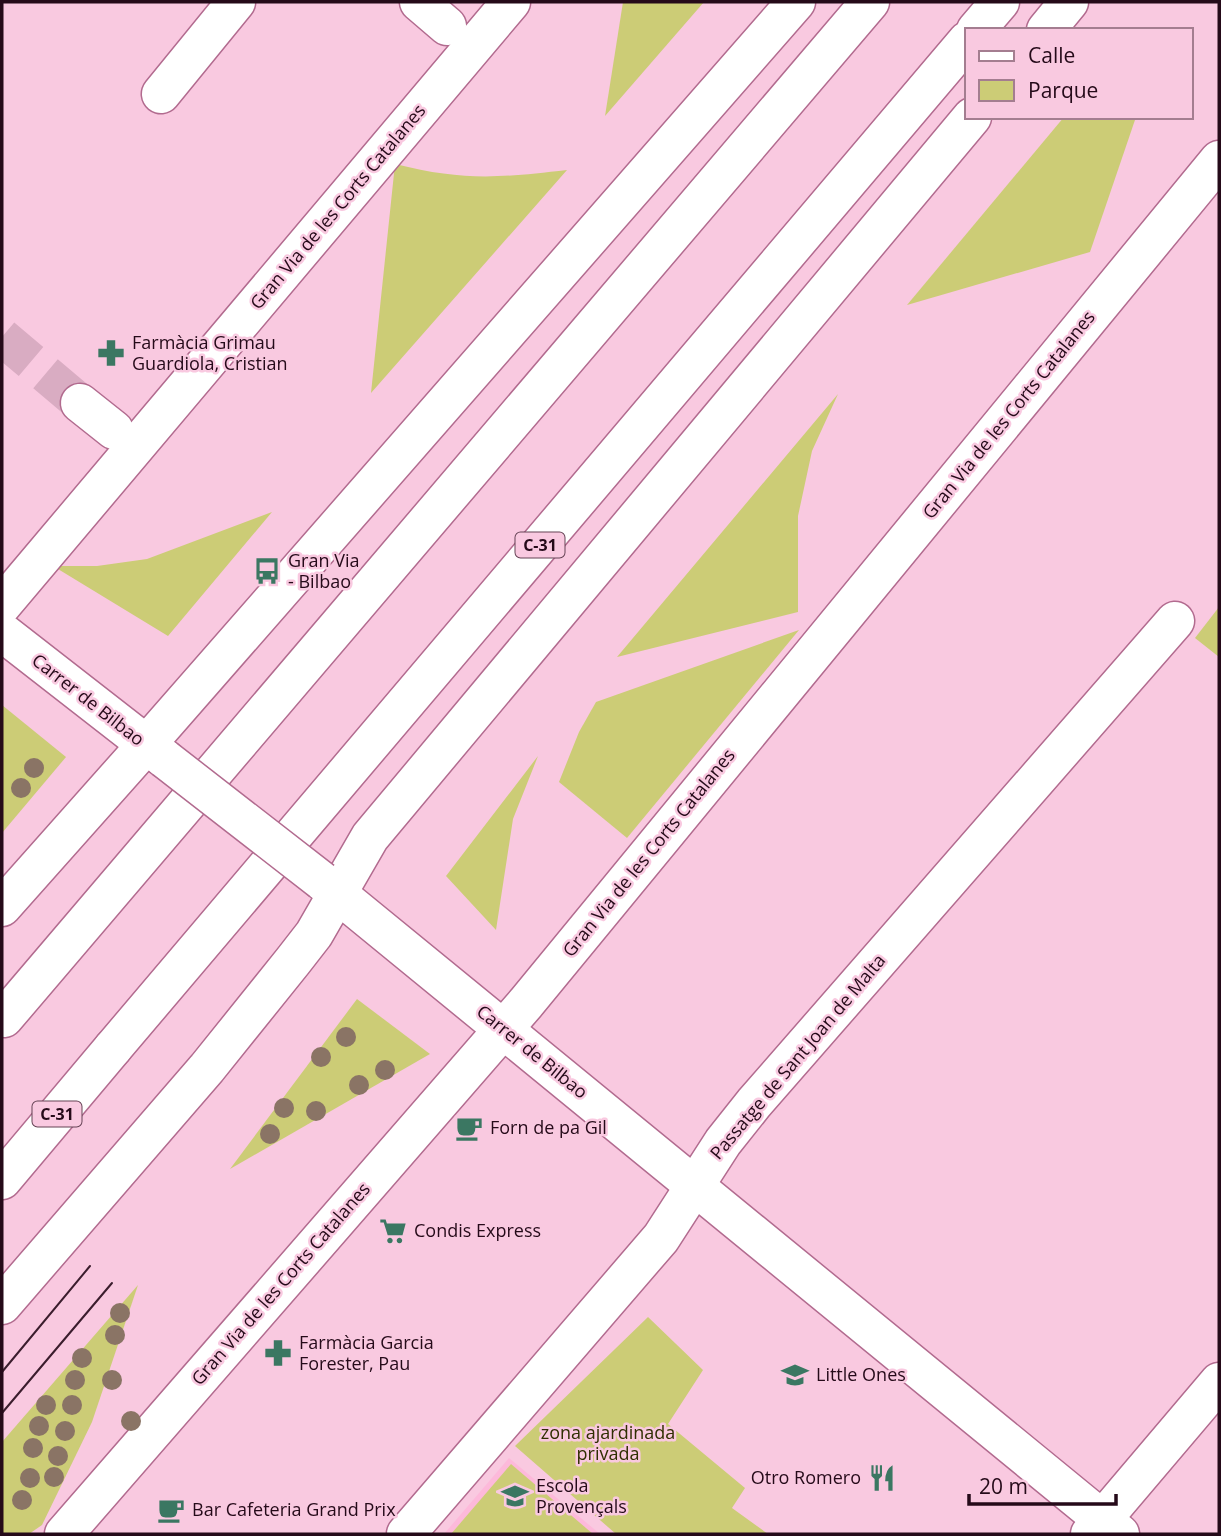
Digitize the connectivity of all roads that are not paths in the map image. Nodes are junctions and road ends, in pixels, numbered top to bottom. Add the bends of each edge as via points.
1 (236, 2) edge
2 (512, 2) edge
3 (796, 2) edge
4 (870, 2) edge
5 (1000, 2) edge
6 (1069, 2) edge
7 (978, 28) edge
8 (1048, 28) edge
9 (965, 43) edge
10 (161, 94) dead end
11 (970, 119) edge
12 (1219, 160) edge
13 (80, 403) tunnel mouth
14 (114, 430) dead end
15 (2, 605) edge
16 (1175, 621) dead end
17 (2, 632) edge
18 (155, 752) junction
19 (329, 886) junction
20 (2, 907) edge
21 (3, 1019) edge
22 (504, 1028) junction
23 (2, 1180) edge
24 (694, 1185) junction
25 (2, 1304) edge
26 (1219, 1382) edge
27 (1105, 1529) edge
28 (64, 1534) edge
29 (406, 1534) edge

1 - 10 main road
2 - 15 main road, Gran Via de les Corts Catalanes
3 - 18 main road
4 - 21 main road
5 - 7 main road
6 - 8 main road
9 - 23 main road, C-31
11 - 19 main road
12 - 22 main road, Gran Via de les Corts Catalanes
13 - 14 main road
16 - 24 main road, Passatge de Sant Joan de Malta via 754,1103
17 - 18 main road, Carrer de Bilbao
18 - 19 main road, Carrer de Bilbao, bridge
18 - 20 main road
19 - 22 main road, Carrer de Bilbao
19 - 25 main road via 314,934 221,1052
22 - 24 main road, Carrer de Bilbao
22 - 28 main road, Gran Via de les Corts Catalanes
24 - 27 main road, Carrer de Bilbao
24 - 29 main road, Passatge de Sant Joan de Malta via 661,1238
26 - 27 main road

